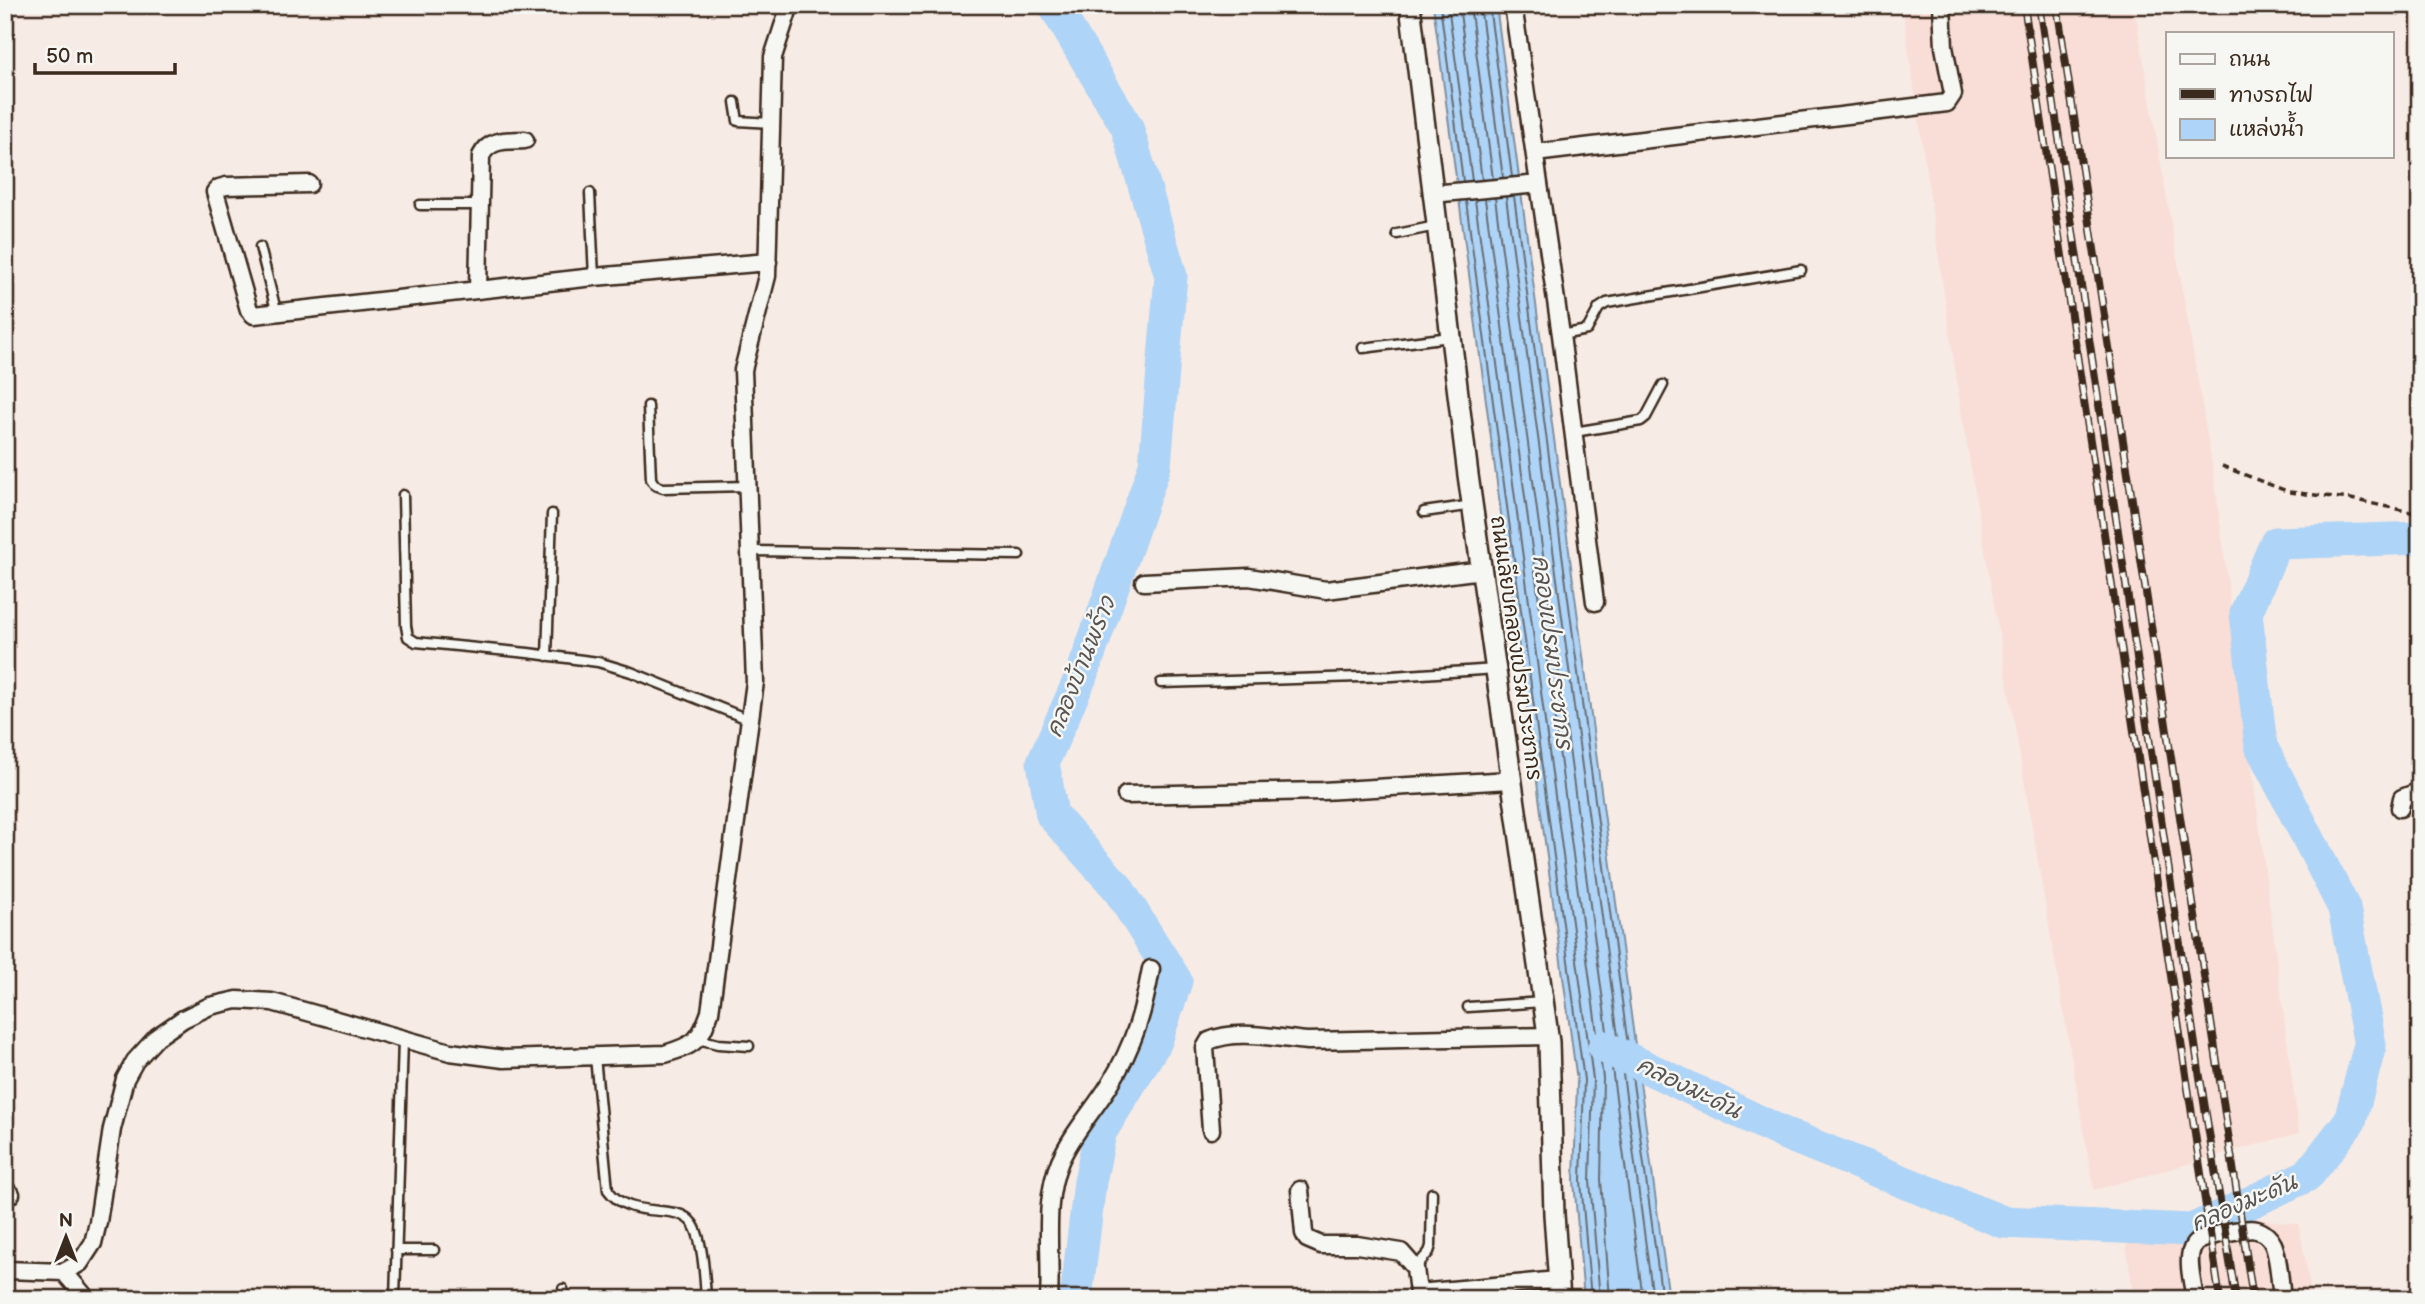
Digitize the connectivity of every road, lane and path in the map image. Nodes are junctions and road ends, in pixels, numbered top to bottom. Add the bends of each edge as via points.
1 (789, 5) edge
2 (1513, 5) edge
3 (1942, 5) edge
4 (1413, 6) edge
5 (736, 102) dead end
6 (771, 123) junction
7 (526, 139) dead end
8 (1535, 153) junction
9 (309, 184) dead end
10 (1534, 185) junction
11 (590, 193) dead end
12 (1441, 193) junction
13 (420, 205) dead end
14 (478, 205) junction
15 (1436, 226) junction
16 (1397, 234) dead end
17 (260, 247) dead end
18 (768, 262) junction
19 (1801, 270) dead end
20 (594, 277) junction
21 (478, 290) junction
22 (277, 314) junction
23 (1560, 335) junction
24 (1450, 337) junction
25 (1363, 348) dead end
26 (1663, 385) dead end
27 (648, 406) dead end
28 (1574, 432) junction
29 (2222, 466) dead end
30 (748, 486) junction
31 (403, 495) dead end
32 (1473, 505) junction
33 (1424, 512) dead end
34 (552, 514) dead end
35 (2420, 514) edge
36 (751, 551) junction
37 (1019, 555) dead end
38 (1482, 570) junction
39 (1144, 582) dead end
40 (1595, 602) dead end
41 (547, 656) junction
42 (1496, 669) junction
43 (1161, 683) dead end
44 (750, 720) junction
45 (1511, 780) junction
46 (2420, 791) edge
47 (1126, 794) dead end
48 (2400, 808) dead end
49 (1151, 969) dead end
50 (1544, 1002) junction
51 (1468, 1007) dead end
52 (1548, 1036) junction
53 (698, 1039) junction
54 (403, 1040) junction
55 (750, 1046) dead end
56 (595, 1057) junction
57 (1211, 1130) dead end
58 (1300, 1190) dead end
59 (1432, 1193) dead end
60 (396, 1250) junction
61 (434, 1250) dead end
62 (1415, 1268) junction
63 (5, 1270) edge
64 (64, 1272) junction
65 (1559, 1289) edge
66 (1418, 1296) edge
67 (87, 1299) edge
68 (396, 1299) edge
69 (706, 1299) edge
70 (1049, 1299) edge
71 (2195, 1299) edge
72 (2282, 1299) edge

1 - 6 street via 773,57
2 - 8 street
3 - 8 street via 1953,94 1947,103
4 - 12 street, ถนนเลียบคลองเปรมประชากร
5 - 6 lane via 738,121
6 - 18 street
7 - 14 street via 486,147 481,156
8 - 10 street
9 - 22 street via 226,187 215,192 249,310
10 - 12 street
10 - 23 street
11 - 20 lane
12 - 15 street, ถนนเลียบคลองเปรมประชากร
13 - 14 lane
14 - 21 street
15 - 16 lane
15 - 24 street, ถนนเลียบคลองเปรมประชากร
17 - 22 lane
18 - 20 street
18 - 30 street via 743,370
19 - 23 lane via 1607,303 1587,330
20 - 21 street
21 - 22 street
23 - 28 street
24 - 25 lane
24 - 32 street, ถนนเลียบคลองเปรมประชากร
26 - 28 lane via 1641,421
27 - 30 lane via 655,485
28 - 40 street
29 - 35 path via 2289,492
30 - 36 street
31 - 41 lane via 408,637 425,645
32 - 33 lane
32 - 38 street, ถนนเลียบคลองเปรมประชากร
34 - 41 lane
36 - 37 lane
36 - 44 street via 755,682
38 - 39 street via 1333,589 1249,577
38 - 42 street, ถนนเลียบคลองเปรมประชากร
41 - 44 lane via 598,662 631,672
42 - 43 lane
42 - 45 street, ถนนเลียบคลองเปรมประชากร
44 - 53 street via 710,1012
45 - 47 street via 1323,791
45 - 50 street, ถนนเลียบคลองเปรมประชากร
46 - 48 street via 2402,798
49 - 70 street via 1134,1040 1076,1132 1052,1186
50 - 51 lane
50 - 52 street, ถนนเลียบคลองเปรมประชากร
52 - 57 street via 1308,1041 1218,1037 1205,1048
52 - 65 street, ถนนเลียบคลองเปรมประชากร
53 - 55 lane
53 - 56 street via 665,1054
54 - 56 street via 504,1059
54 - 60 lane
54 - 64 street via 272,1002 237,1000 183,1019 157,1037 125,1079 93,1243 80,1263
56 - 69 lane via 608,1190 615,1201 631,1208 683,1215 691,1221 704,1269
58 - 62 street via 1304,1233 1311,1243 1390,1249 1401,1252
59 - 62 lane via 1431,1245
60 - 61 lane
60 - 68 lane
62 - 66 street
63 - 64 street
64 - 67 street
65 - 66 street
71 - 72 street via 2190,1259 2198,1240 2255,1229 2274,1245

